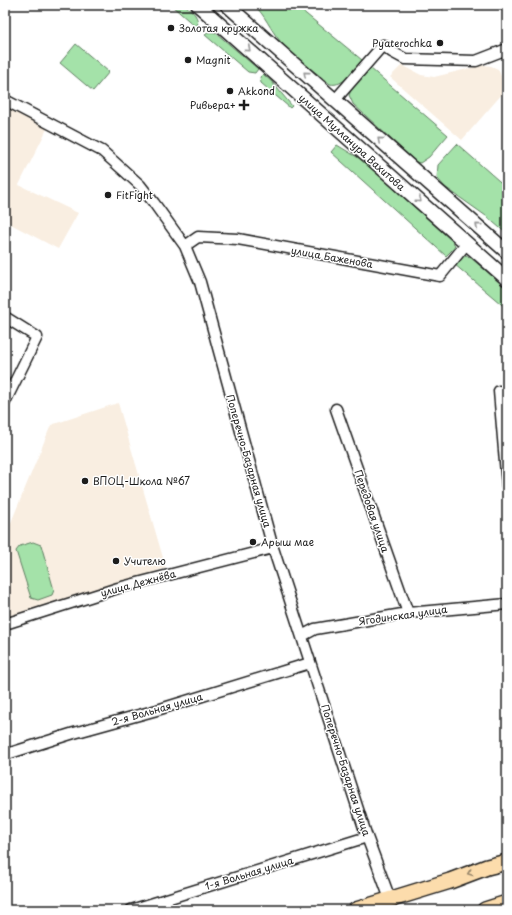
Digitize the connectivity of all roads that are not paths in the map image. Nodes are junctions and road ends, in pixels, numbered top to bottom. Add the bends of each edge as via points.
1 (198, 5) edge
2 (227, 5) edge
3 (507, 49) edge
4 (5, 100) edge
5 (335, 100) junction
6 (467, 243) junction
7 (185, 246) junction
8 (507, 252) edge
9 (507, 279) edge
10 (5, 317) edge
11 (499, 391) dead end
12 (5, 402) edge
13 (336, 409) dead end
14 (507, 486) edge
15 (274, 548) junction
16 (507, 604) edge
17 (408, 613) junction
18 (5, 624) edge
19 (302, 636) junction
20 (310, 663) junction
21 (5, 756) edge
22 (367, 837) junction
23 (507, 862) edge
24 (390, 900) junction
25 (507, 903) edge
26 (131, 910) edge
27 (356, 910) edge
28 (485, 910) edge

1 -> 6 main road, улица Мулланура Вахитова
5 -> 2 main road, улица Мулланура Вахитова
3 - 5 street via 476,61 405,59 383,45
4 - 7 street, Поперечно-Базарная улица via 102,151 140,184
8 -> 5 main road, улица Мулланура Вахитова
6 - 7 street, улица Баженова via 440,276 238,240 198,237
6 - 9 main road, улица Мулланура Вахитова
7 - 15 street, Поперечно-Базарная улица via 200,282
10 - 12 street via 37,337
11 - 14 street
13 - 17 street, Передовая улица
15 - 18 street, улица Дежнёва via 118,588
15 - 19 street, Поперечно-Базарная улица
16 - 17 street, Ягодинская улица
17 - 19 street, Ягодинская улица via 315,629
19 - 20 street, Поперечно-Базарная улица
20 - 21 street, 2-я Вольная улица
20 - 22 street, Поперечно-Базарная улица
22 - 24 street, Поперечно-Базарная улица
22 - 26 street, 1-я Вольная улица
23 -> 24 main road
24 - 27 main road
25 - 28 main road

